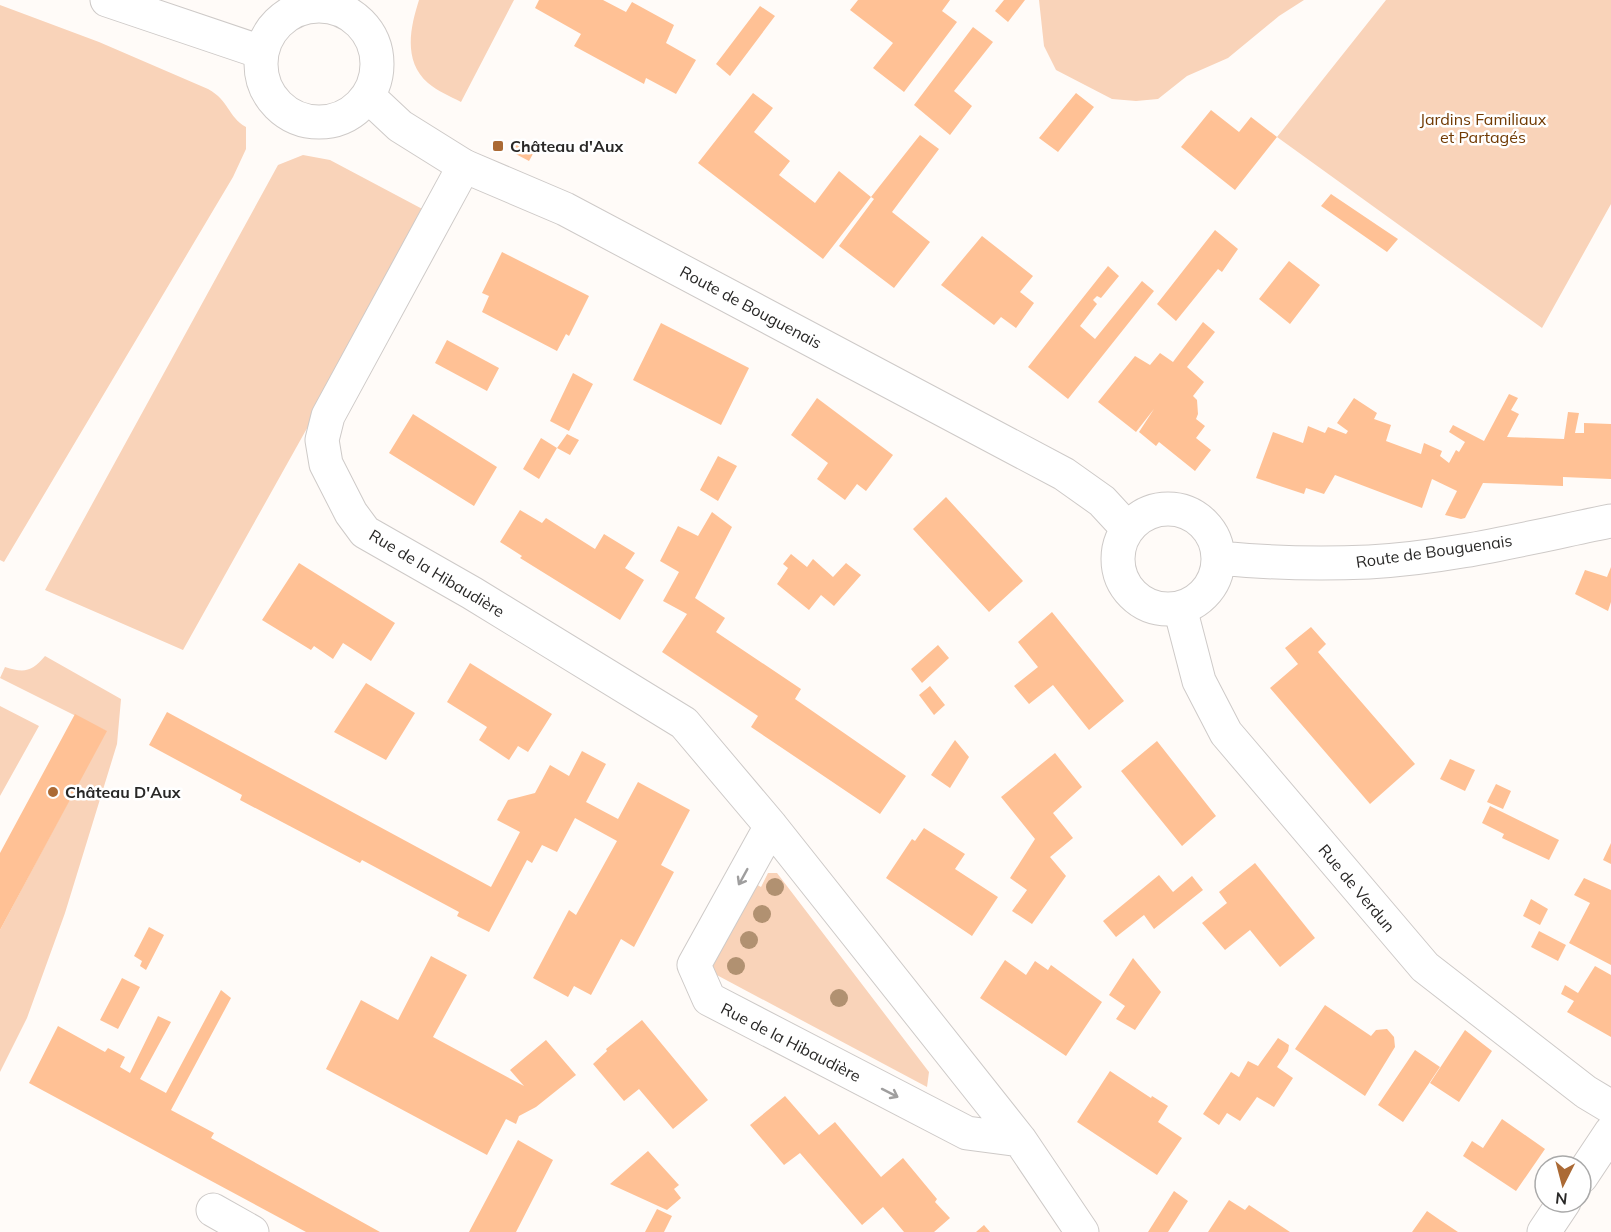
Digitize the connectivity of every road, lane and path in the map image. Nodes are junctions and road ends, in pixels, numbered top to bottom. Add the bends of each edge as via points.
1 (107, 0) edge
2 (304, 4) edge
3 (350, 7) edge
4 (261, 52) junction
5 (368, 96) junction
6 (464, 166) junction
7 (1611, 521) edge
8 (1127, 528) junction
9 (1219, 558) junction
10 (1180, 608) junction
11 (771, 826) junction
12 (1611, 1107) edge
13 (1611, 1132) edge
14 (1020, 1140) junction
15 (1593, 1159) edge
16 (213, 1210) dead end
17 (1556, 1214) edge
18 (252, 1232) edge
19 (1082, 1232) edge
20 (1544, 1232) edge

1 - 4 street
2 - 3 street
2 - 4 street via 275,25
3 - 5 street via 374,43 378,65
4 - 5 street via 262,80 269,96 290,116 310,122 339,120
5 - 6 street, Route de Bouguenais via 400,126
6 - 8 street, Route de Bouguenais via 565,209 1064,474 1102,501
6 - 11 street, Rue de la Hibaudière via 328,416 322,440 326,464 365,532 684,723
7 - 9 street, Route de Bouguenais via 1478,548 1370,562 1255,562
8 - 9 street via 1132,520 1150,511 1169,508 1188,512 1215,539
8 - 10 street via 1117,562 1123,583 1137,600 1158,609
9 - 10 street via 1208,590 1196,602
10 - 12 street, Rue de Verdun via 1199,681 1226,733 1425,967 1586,1092
11 - 14 street, Rue de la Hibaudière
11 -> 14 street, Rue de la Hibaudière via 694,965 709,999 967,1133
13 - 15 street
14 - 19 street, Rue de la Hibaudière
16 - 18 street
17 - 20 street

